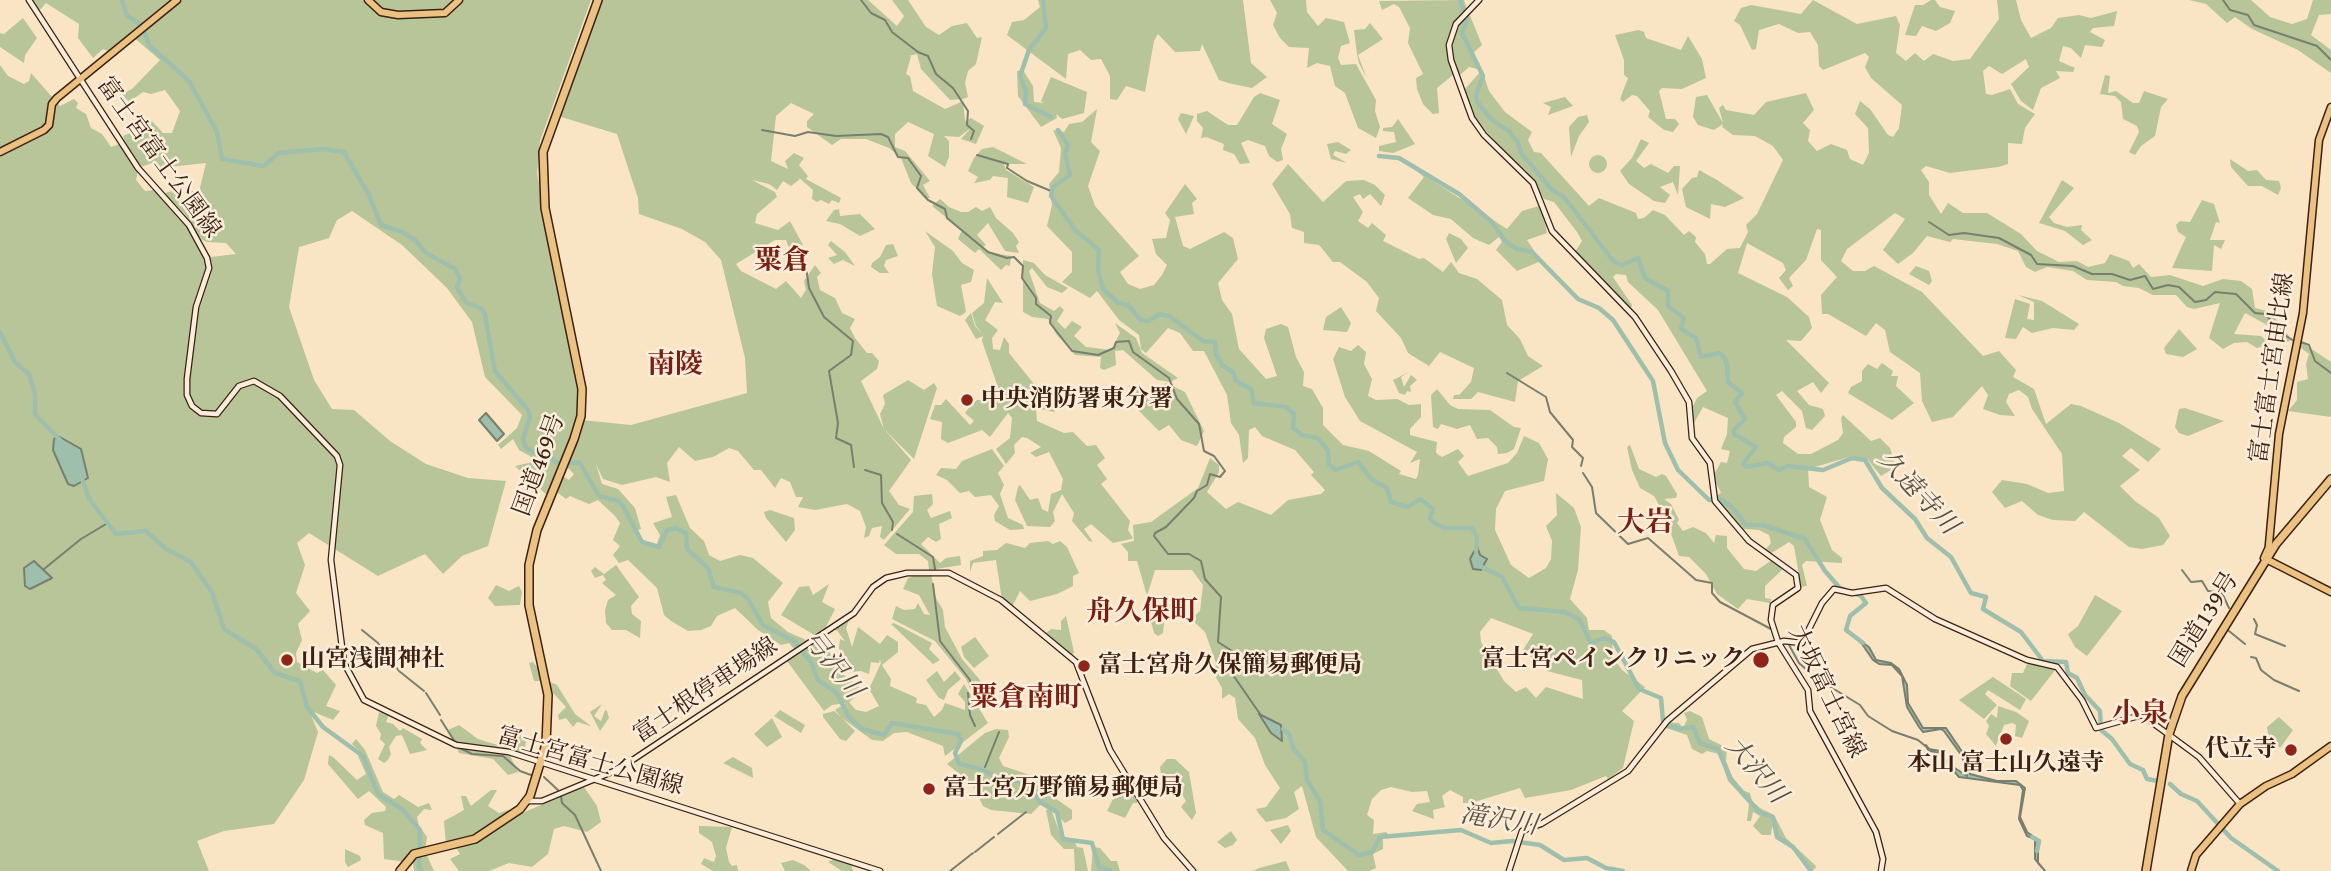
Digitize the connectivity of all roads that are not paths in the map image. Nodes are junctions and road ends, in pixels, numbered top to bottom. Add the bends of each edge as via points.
1 (29, 0) edge
2 (177, 0) edge
3 (368, 0) edge
4 (460, 0) edge
5 (598, 0) edge
6 (1479, 0) edge
7 (80, 79) junction
8 (2331, 107) edge
9 (0, 152) edge
10 (2331, 479) edge
11 (2331, 484) edge
12 (2310, 503) junction
13 (2272, 530) junction
14 (2268, 555) junction
15 (2331, 592) edge
16 (1778, 642) junction
17 (2170, 735) junction
18 (2331, 746) edge
19 (541, 762) junction
20 (598, 780) junction
21 (527, 801) junction
22 (2240, 804) junction
23 (400, 871) edge
24 (880, 871) edge
25 (1193, 871) edge
26 (1509, 871) edge
27 (1881, 871) edge
28 (2148, 871) edge
29 (2191, 871) edge

1 - 7 main road, 富士宮富士公園線
2 - 7 main road
3 - 4 main road via 381,12 398,15 445,13
5 - 19 highway, 国道469号 via 543,152 545,208 582,389 580,418 537,530 528,582 548,701
6 - 16 main road, 大坂富士宮線 via 1452,31 1449,52 1475,124 1533,183 1552,231 1635,317 1671,371 1689,402 1692,438 1710,463 1714,500 1749,541 1796,575 1798,588 1771,609
7 - 9 main road via 54,101 47,127
7 - 19 main road, 富士宮富士公園線 via 138,169 192,229 207,258 209,268 198,301 187,379 192,405 205,415 217,414 239,386 254,381 280,396 337,456 340,465 331,560 344,663 361,697 452,744 505,751
8 - 13 main road, 富士富士宮由比線 via 2319,140 2299,334 2279,434
10 - 12 highway
11 - 14 highway
12 - 13 highway via 2278,535
12 - 14 highway
13 - 14 main road, 富士富士宮由比線
14 - 15 main road
14 - 17 highway, 国道139号 via 2190,687
16 - 17 main road via 1802,643 1831,590 1852,593 1886,588 1935,619 2027,660 2057,667 2098,728 2142,715
16 - 26 main road via 1747,653 1665,722 1628,771 1522,831
16 - 27 main road, 大坂富士宮線 via 1801,676 1810,711 1873,824 1882,854
17 - 22 main road via 2203,761
17 - 28 highway, 国道139号
18 - 22 main road
19 - 20 main road, 富士宮富士公園線
19 - 21 highway, 国道469号
20 - 21 main road, 富士根停車場線 via 542,801
20 - 24 main road, 富士宮富士公園線
20 - 25 main road, 富士根停車場線 via 854,613 876,584 898,574 949,573 995,596 1076,662 1110,750 1164,838
21 - 23 highway via 479,837 414,854
22 - 29 main road via 2196,855

